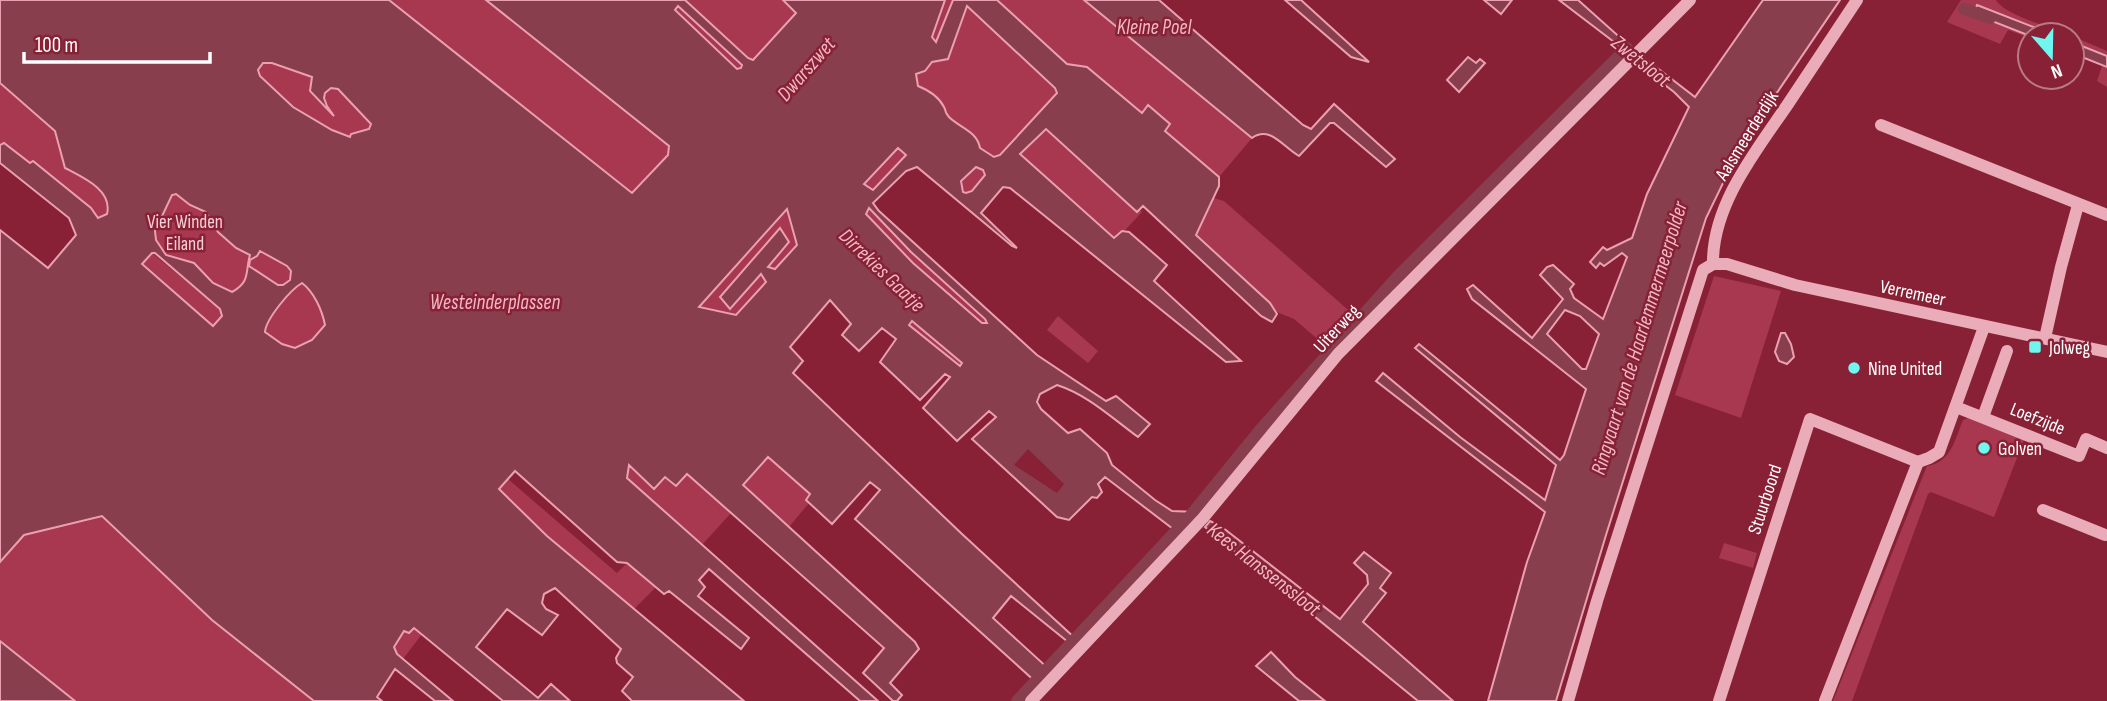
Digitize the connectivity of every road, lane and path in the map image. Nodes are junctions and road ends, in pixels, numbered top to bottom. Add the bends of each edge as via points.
1 (1690, 0) edge
2 (1857, 0) edge
3 (1881, 125) dead end
4 (2078, 205) junction
5 (2107, 215) edge
6 (1713, 264) junction
7 (1984, 327) junction
8 (2045, 338) junction
9 (2007, 351) dead end
10 (2107, 352) edge
11 (1956, 407) junction
12 (1983, 417) junction
13 (2107, 448) edge
14 (1918, 462) junction
15 (2043, 510) dead end
16 (2106, 536) edge
17 (1031, 701) edge
18 (1568, 701) edge
19 (1719, 701) edge
20 (1825, 701) edge

1 - 17 street, Uiterweg via 1338,354 1200,521
2 - 6 street, Aalsmeerderdijk via 1736,184 1717,227
3 - 4 street
4 - 5 street
4 - 8 street
6 - 7 street, Verremeer
6 - 18 street, Aalsmeerderdijk via 1703,270
7 - 8 street, Verremeer
7 - 11 street
8 - 10 street, Verremeer
9 - 12 street, Loefzijde
11 - 12 street, Loefzijde
11 - 14 street via 1939,452
12 - 13 street, Loefzijde via 2079,456 2086,439
14 - 19 street, Stuurboord via 1810,419
14 - 20 street
15 - 16 street

